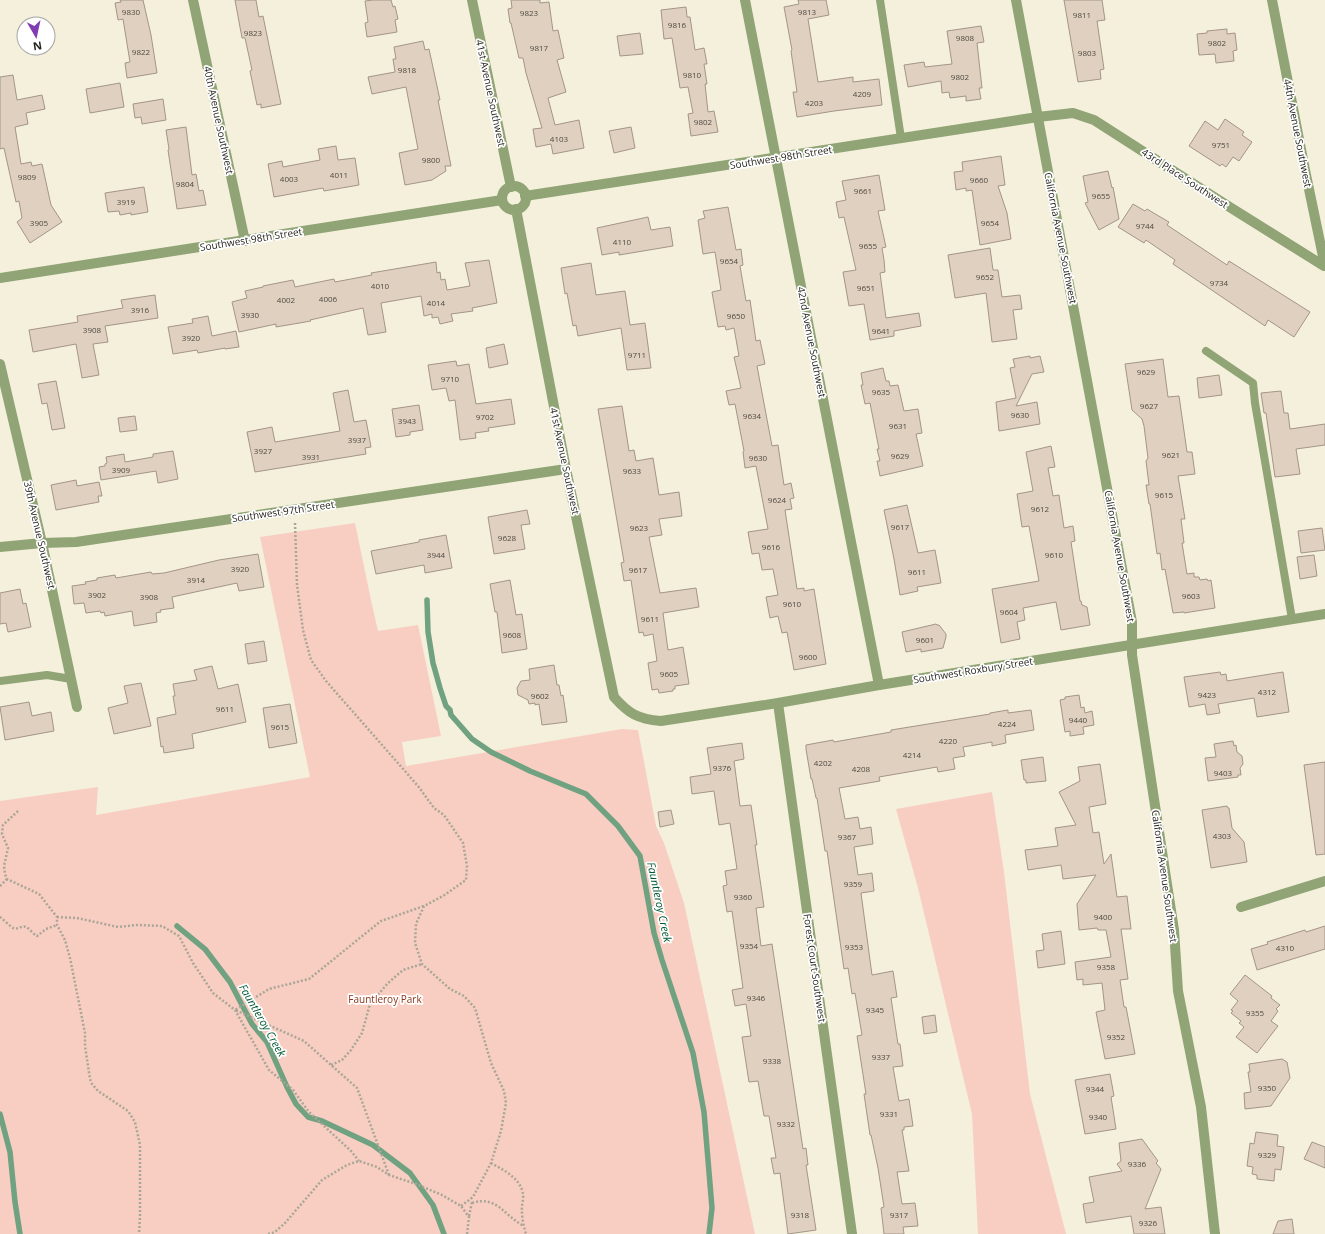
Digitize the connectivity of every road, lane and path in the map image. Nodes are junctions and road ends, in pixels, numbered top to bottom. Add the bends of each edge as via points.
1 (193, 0) edge
2 (472, 0) edge
3 (745, 0) edge
4 (880, 0) edge
5 (1016, 0) edge
6 (1272, 0) edge
7 (1038, 117) junction
8 (901, 138) junction
9 (776, 157) junction
10 (511, 187) junction
11 (525, 196) junction
12 (502, 200) junction
13 (516, 209) junction
14 (244, 241) junction
15 (1325, 266) edge
16 (0, 278) edge
17 (1206, 351) dead end
18 (0, 364) edge
19 (566, 470) junction
20 (294, 510) junction
21 (42, 543) junction
22 (0, 547) edge
23 (1325, 614) edge
24 (1292, 619) junction
25 (1132, 645) junction
26 (71, 679) junction
27 (0, 681) edge
28 (879, 685) junction
29 (778, 703) junction
30 (77, 707) dead end
31 (624, 708) joint
32 (18, 811) dead end
33 (7, 879) junction
34 (1325, 881) edge
35 (0, 886) edge
36 (424, 906) junction
37 (1241, 907) dead end
38 (0, 917) edge
39 (57, 917) junction
40 (57, 925) junction
41 (422, 964) junction
42 (235, 1010) junction
43 (331, 1065) junction
44 (359, 1161) junction
45 (491, 1163) junction
46 (389, 1175) junction
47 (473, 1197) junction
48 (472, 1203) junction
49 (461, 1206) junction
50 (469, 1217) junction
51 (524, 1226) junction
52 (139, 1234) edge
53 (268, 1234) edge
54 (467, 1234) edge
55 (526, 1234) edge
56 (852, 1234) edge
57 (1215, 1234) edge

1 - 14 street, 40th Avenue Southwest
2 - 10 street, 41st Avenue Southwest
3 - 9 street, 42nd Avenue Southwest
4 - 8 lane
5 - 7 street, California Avenue Southwest
6 - 15 street, 44th Avenue Southwest
7 - 8 street, Southwest 98th Street
7 - 15 street, 43rd Place Southwest via 1073,113 1094,120
7 - 25 street, California Avenue Southwest via 1132,622
8 - 9 street, Southwest 98th Street
9 - 11 street, Southwest 98th Street
9 - 28 street, 42nd Avenue Southwest
10 - 11 street via 519,188
10 - 12 street via 504,191
11 - 13 street via 523,205
12 - 13 street via 506,207
12 - 14 street, Southwest 98th Street
13 - 19 street, 41st Avenue Southwest
14 - 16 street, Southwest 98th Street
17 - 24 lane via 1253,383
18 - 21 street, 39th Avenue Southwest
19 - 20 street, Southwest 97th Street
19 - 31 street, 41st Avenue Southwest via 614,697
20 - 21 street, Southwest 97th Street via 76,542
20 - 36 path via 297,585 303,630 311,660 434,808 444,815 463,843 468,866 466,880
21 - 22 street, Southwest 97th Street
21 - 26 street, 39th Avenue Southwest
23 - 24 street, Southwest Roxbury Street
24 - 25 street, Southwest Roxbury Street
25 - 28 street, Southwest Roxbury Street
25 - 57 street, California Avenue Southwest via 1174,930 1178,991 1201,1107
26 - 27 lane via 47,675
26 - 30 street, 39th Avenue Southwest
28 - 29 street, Southwest Roxbury Street
29 - 31 street, Southwest Roxbury Street via 661,720 646,720
29 - 56 street, Forest Court Southwest
32 - 33 path via 3,825 2,834 8,848 4,866
33 - 35 path
33 - 39 path via 39,894
34 - 37 street
36 - 41 path via 416,924 415,943
36 - 42 path via 381,921 309,979 269,990
38 - 40 path via 13,928 27,928 37,936
39 - 40 path
39 - 42 path via 77,918 118,927 162,926 179,936 212,993
40 - 52 path via 70,958 85,1033 90,1079 98,1090 128,1111 135,1122 140,1145
41 - 43 path via 402,970 388,983 370,1004 362,1033 351,1050 342,1060
41 - 45 path via 450,989 464,996 475,1008 491,1063 504,1091 506,1103 502,1132
42 - 43 path via 304,1042
42 - 44 path via 269,1070 293,1090 309,1112
43 - 46 path via 357,1088
44 - 46 path via 377,1167
44 - 53 path via 322,1180 285,1223 275,1232
45 - 47 path
45 - 51 path via 507,1172 522,1189
46 - 49 path via 442,1195
47 - 48 path
47 - 49 path
48 - 50 path
48 - 51 path via 486,1200
49 - 50 path
50 - 54 path
51 - 55 path

